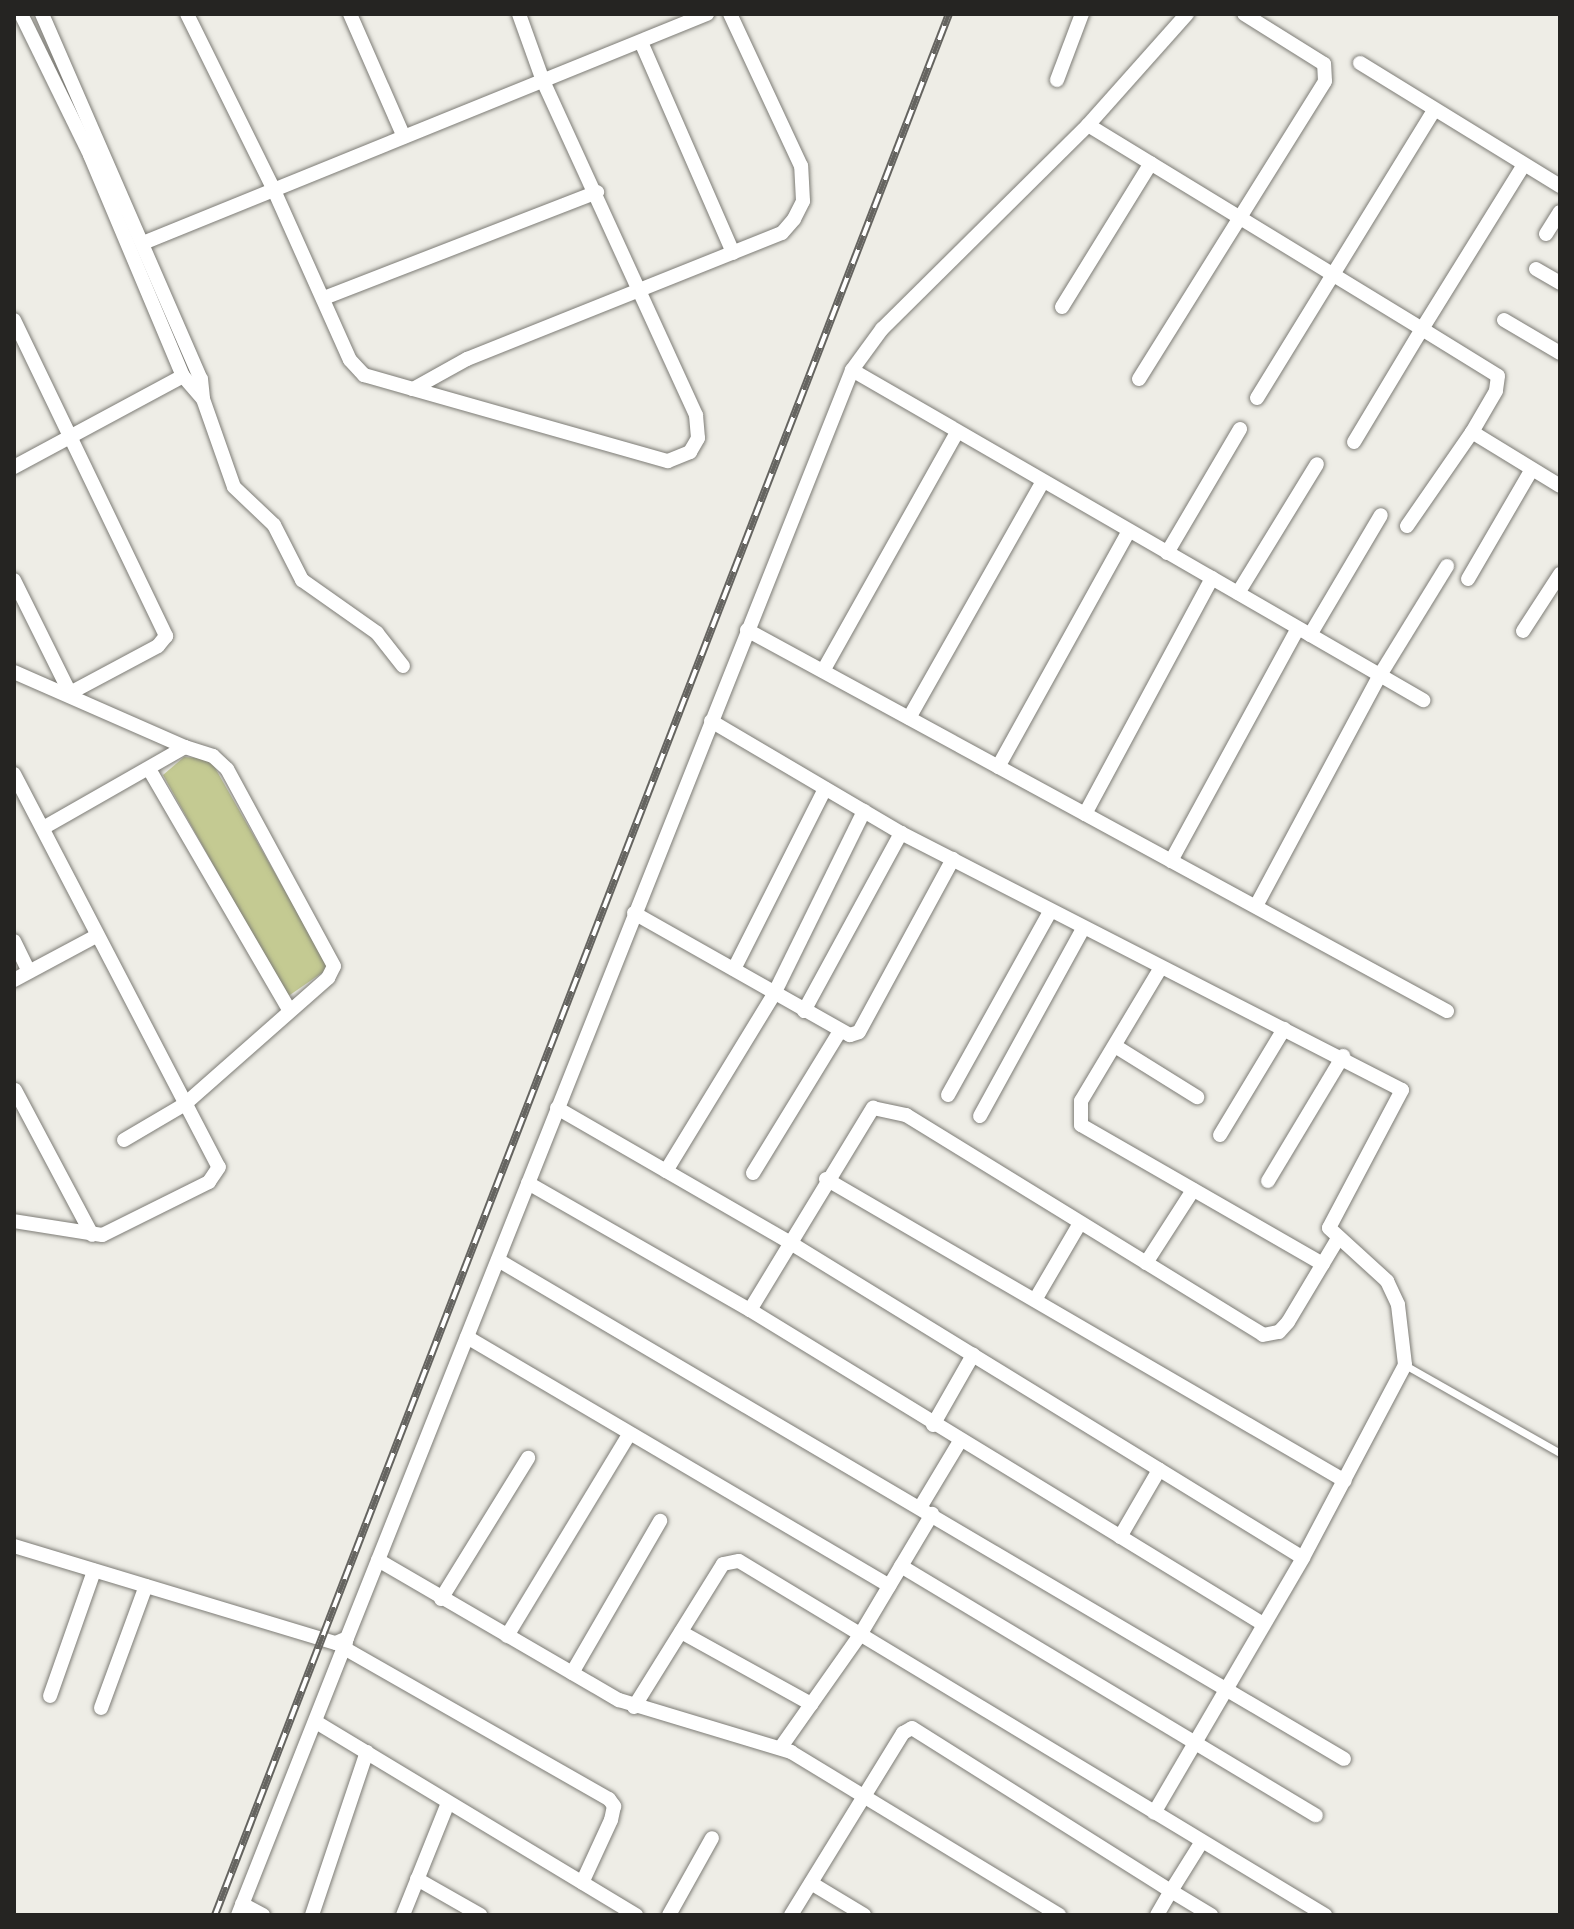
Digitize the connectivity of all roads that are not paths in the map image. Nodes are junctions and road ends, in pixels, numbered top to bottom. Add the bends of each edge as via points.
1 (21, 14) edge
2 (42, 14) edge
3 (187, 14) edge
4 (350, 14) edge
5 (519, 14) edge
6 (707, 14) edge
7 (730, 14) edge
8 (1082, 14) edge
9 (1187, 14) edge
10 (1244, 14) edge
11 (641, 42) junction
12 (1360, 63) dead end
13 (542, 78) junction
14 (1057, 80) dead end
15 (1434, 110) junction
16 (1088, 125) junction
17 (404, 137) junction
18 (1151, 163) junction
19 (1523, 166) junction
20 (1560, 186) edge
21 (273, 188) junction
22 (597, 192) junction
23 (1560, 212) edge
24 (1240, 216) junction
25 (1546, 234) dead end
26 (143, 243) junction
27 (733, 253) junction
28 (1536, 269) dead end
29 (1331, 275) junction
30 (1560, 283) edge
31 (639, 289) junction
32 (324, 298) junction
33 (1062, 307) dead end
34 (14, 320) edge
35 (1504, 320) dead end
36 (1422, 329) junction
37 (1560, 353) edge
38 (852, 370) junction
39 (183, 376) junction
40 (1139, 379) dead end
41 (413, 389) junction
42 (1257, 398) dead end
43 (203, 399) junction
44 (1240, 429) dead end
45 (957, 432) junction
46 (1472, 432) junction
47 (68, 437) junction
48 (1354, 442) dead end
49 (1317, 464) dead end
50 (14, 467) edge
51 (1532, 469) junction
52 (1043, 481) junction
53 (1560, 486) edge
54 (1381, 515) dead end
55 (1407, 526) dead end
56 (1129, 531) junction
57 (1167, 553) junction
58 (1447, 566) dead end
59 (1560, 574) edge
60 (1212, 578) junction
61 (1468, 579) dead end
62 (14, 580) edge
63 (1238, 593) junction
64 (747, 630) junction
65 (1304, 631) junction
66 (1523, 631) dead end
67 (403, 666) dead end
68 (823, 671) junction
69 (14, 672) edge
70 (1380, 675) junction
71 (70, 693) junction
72 (1423, 700) dead end
73 (909, 718) junction
74 (711, 721) junction
75 (185, 747) junction
76 (998, 767) junction
77 (149, 769) junction
78 (14, 774) edge
79 (825, 789) junction
80 (19, 794) edge
81 (864, 811) junction
82 (1085, 814) junction
83 (43, 828) junction
84 (901, 833) junction
85 (953, 859) junction
86 (1171, 861) junction
87 (1256, 906) junction
88 (1050, 912) junction
89 (634, 913) junction
90 (1083, 929) junction
91 (96, 936) junction
92 (14, 941) edge
93 (734, 969) junction
94 (1160, 969) junction
95 (29, 972) junction
96 (14, 980) edge
97 (774, 994) junction
98 (289, 1010) junction
99 (804, 1011) junction
100 (1447, 1011) dead end
101 (1284, 1029) junction
102 (840, 1031) junction
103 (1115, 1046) junction
104 (1343, 1056) junction
105 (14, 1090) edge
106 (948, 1095) dead end
107 (1197, 1097) dead end
108 (185, 1104) junction
109 (557, 1108) junction
110 (980, 1116) dead end
111 (1220, 1135) dead end
112 (124, 1140) dead end
113 (666, 1171) junction
114 (753, 1173) dead end
115 (826, 1179) junction
116 (1268, 1181) dead end
117 (528, 1183) junction
118 (1193, 1190) junction
119 (14, 1221) edge
120 (1080, 1223) junction
121 (92, 1235) junction
122 (1337, 1240) junction
123 (789, 1242) junction
124 (498, 1260) junction
125 (1146, 1263) junction
126 (1323, 1264) junction
127 (1035, 1300) junction
128 (750, 1310) junction
129 (467, 1337) junction
130 (973, 1355) junction
131 (1405, 1365) junction
132 (933, 1425) junction
133 (628, 1436) junction
134 (960, 1441) junction
135 (1560, 1453) edge
136 (528, 1458) dead end
137 (1159, 1470) junction
138 (1345, 1481) junction
139 (926, 1510) junction
140 (660, 1521) dead end
141 (1120, 1537) junction
142 (14, 1546) edge
143 (1303, 1558) junction
144 (378, 1560) junction
145 (901, 1566) junction
146 (94, 1571) junction
147 (146, 1586) junction
148 (889, 1586) junction
149 (441, 1599) junction
150 (1263, 1624) junction
151 (681, 1632) junction
152 (860, 1635) junction
153 (507, 1636) junction
154 (345, 1643) junction
155 (572, 1673) junction
156 (1227, 1687) junction
157 (50, 1696) dead end
158 (811, 1704) junction
159 (634, 1707) junction
160 (101, 1708) dead end
161 (316, 1722) junction
162 (1196, 1744) junction
163 (781, 1747) junction
164 (367, 1752) junction
165 (1344, 1759) dead end
166 (866, 1797) junction
167 (448, 1803) junction
168 (1154, 1813) junction
169 (1316, 1815) dead end
170 (712, 1838) dead end
171 (1201, 1843) junction
172 (417, 1879) junction
173 (582, 1883) junction
174 (811, 1883) junction
175 (1171, 1891) junction
176 (240, 1909) edge
177 (263, 1915) edge
178 (312, 1915) edge
179 (403, 1915) edge
180 (480, 1915) edge
181 (636, 1915) edge
182 (669, 1915) edge
183 (791, 1915) edge
184 (864, 1915) edge
185 (1059, 1915) edge
186 (1157, 1915) edge
187 (1211, 1915) edge
188 (1325, 1915) edge

1 - 39 street via 90,155
2 - 26 street
3 - 21 street
4 - 17 street
5 - 13 street
6 - 11 street
7 - 27 street via 787,125 806,184 803,201 782,233
8 - 14 street
9 - 16 street
10 - 24 street via 1328,71
11 - 13 street
11 - 27 street
12 - 15 street
13 - 17 street
13 - 22 street
15 - 19 street
15 - 29 street
16 - 18 street
16 - 38 street via 882,329
17 - 21 street
18 - 24 street
18 - 33 street
19 - 20 street
19 - 36 street
21 - 26 street
21 - 32 street
22 - 31 street
22 - 32 street
23 - 25 street
24 - 29 street
24 - 40 street
26 - 43 street via 201,379
27 - 31 street
28 - 30 street
29 - 36 street
29 - 42 street
31 - 41 street via 467,359
31 - 41 street via 696,415 698,438 680,459 668,461
32 - 41 street via 350,360 364,375
34 - 47 street
35 - 37 street
36 - 46 street via 1498,376 1496,391
36 - 48 street
38 - 45 street
38 - 64 street
39 - 43 street
39 - 47 street
43 - 67 street via 234,487 274,525 294,570 377,633
44 - 57 street
45 - 52 street
45 - 68 street
46 - 51 street
46 - 55 street
47 - 50 street
47 - 71 street via 166,636 158,646
49 - 63 street
51 - 53 street
51 - 61 street
52 - 56 street
52 - 73 street
54 - 65 street
56 - 57 street
56 - 76 street
57 - 60 street
58 - 70 street
59 - 66 street
60 - 63 street
60 - 82 street
62 - 71 street
63 - 65 street
64 - 68 street
64 - 74 street
65 - 70 street
65 - 86 street
68 - 73 street
69 - 71 street
70 - 72 street
70 - 87 street
71 - 75 street
73 - 76 street
74 - 79 street
74 - 89 street
75 - 77 street
75 - 98 street via 213,756 227,769 331,958 332,973
76 - 82 street
77 - 83 street
77 - 98 street
78 - 80 street
79 - 81 street
79 - 93 street
80 - 83 street
81 - 84 street
81 - 97 street
82 - 86 street
83 - 91 street
84 - 85 street
84 - 99 street
85 - 88 street
85 - 102 street via 859,1032
86 - 87 street
87 - 100 street
88 - 90 street
88 - 106 street
89 - 93 street
89 - 109 street
90 - 94 street
90 - 110 street
91 - 95 street
91 - 108 street
92 - 95 street
93 - 97 street
94 - 101 street
94 - 103 street
95 - 96 street
97 - 99 street
97 - 113 street
98 - 108 street
99 - 102 street
101 - 104 street
101 - 111 street
102 - 114 street
103 - 107 street
103 - 118 street via 1081,1101 1081,1125
104 - 116 street
104 - 122 street via 1402,1090 1330,1223
105 - 121 street
108 - 112 street
108 - 121 street via 217,1156 217,1176 112,1231
109 - 113 street
109 - 117 street
113 - 123 street
115 - 120 street via 864,1116 886,1107
115 - 123 street
115 - 127 street
117 - 124 street
117 - 128 street
118 - 125 street
118 - 126 street
119 - 121 street
120 - 125 street
120 - 127 street
122 - 126 street
122 - 131 street via 1368,1259 1387,1281 1398,1305
123 - 128 street
123 - 130 street
124 - 129 street
124 - 139 street
125 - 126 street via 1263,1335 1288,1322
127 - 138 street
128 - 132 street
129 - 133 street
129 - 144 street
130 - 132 street
130 - 137 street
131 - 135 lane
131 - 138 street
132 - 134 street
133 - 148 street
133 - 153 street
134 - 139 street
134 - 141 street
136 - 149 street
137 - 141 street
137 - 143 street
138 - 143 street
139 - 145 street
139 - 156 street
140 - 155 street
141 - 150 street
142 - 146 street
143 - 150 street
144 - 149 street
144 - 154 street
145 - 148 street
145 - 162 street
146 - 147 street
146 - 157 street
147 - 154 street
147 - 160 street
148 - 152 street
149 - 153 street
150 - 156 street
151 - 152 street via 731,1560
151 - 158 street
151 - 159 street
152 - 158 street
152 - 168 street
153 - 155 street
154 - 161 street
154 - 173 street via 609,1799 614,1806 611,1820
155 - 159 street
156 - 162 street
156 - 165 street
158 - 163 street
159 - 163 street
161 - 164 street
161 - 176 street
162 - 168 street
162 - 169 street
163 - 166 street
164 - 167 street
164 - 178 street
166 - 174 street
166 - 175 street via 903,1733 912,1728
166 - 185 street
167 - 172 street
167 - 173 street
168 - 171 street
170 - 182 street
171 - 175 street
171 - 188 street
172 - 179 street
172 - 180 street
173 - 181 street
174 - 183 street
174 - 184 street
175 - 186 street
175 - 187 street
176 - 177 street

